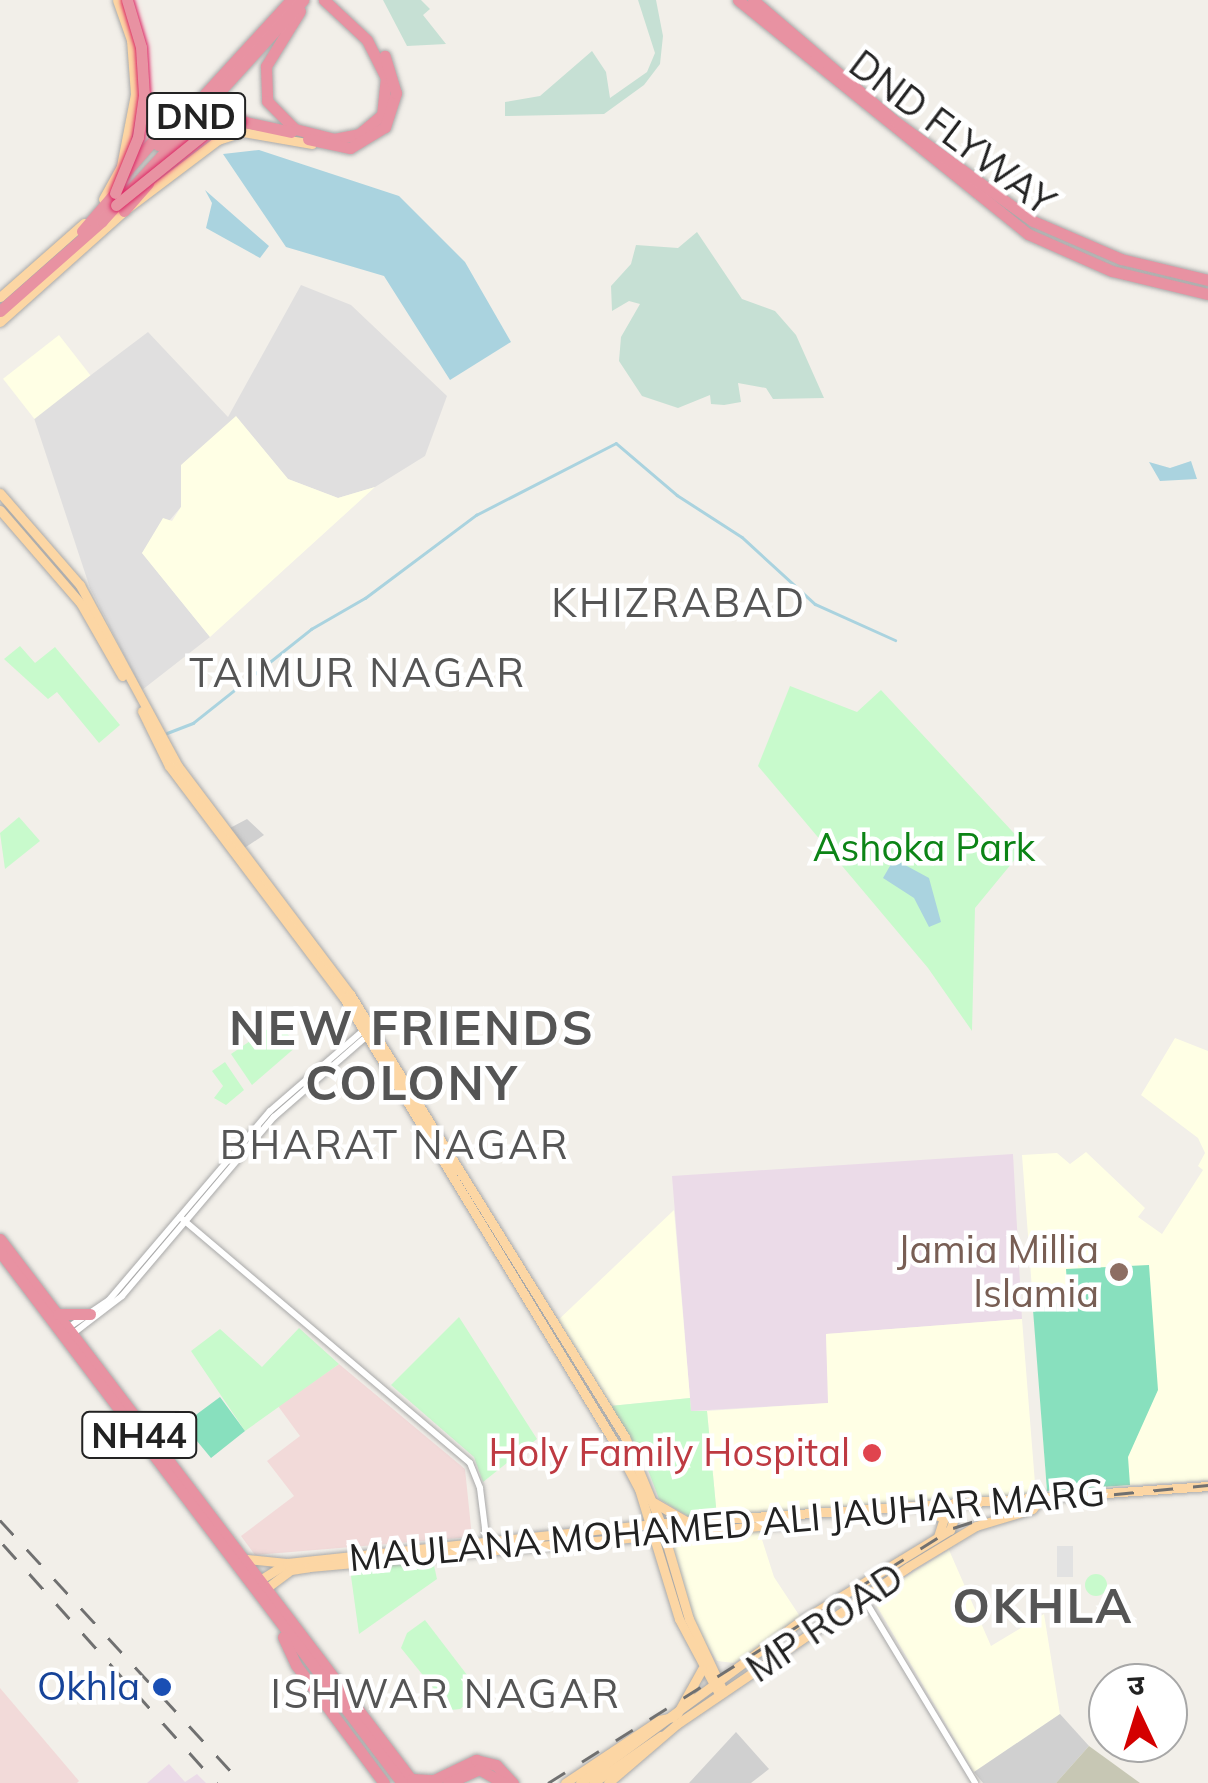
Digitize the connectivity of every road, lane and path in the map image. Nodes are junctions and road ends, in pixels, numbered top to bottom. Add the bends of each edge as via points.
1 (117, 0) edge
2 (127, 0) edge
3 (289, 0) edge
4 (324, 0) edge
5 (337, 0) edge
6 (738, 0) edge
7 (753, 0) edge
8 (304, 4) edge
9 (348, 14) junction
10 (272, 26) junction
11 (324, 147) junction
12 (116, 200) junction
13 (1208, 280) edge
14 (1208, 294) edge
15 (0, 300) edge
16 (1, 318) edge
17 (0, 494) edge
18 (0, 510) edge
19 (80, 593) junction
20 (367, 1032) junction
21 (183, 1219) junction
22 (0, 1239) edge
23 (0, 1252) edge
24 (58, 1314) junction
25 (90, 1314) junction
26 (67, 1333) junction
27 (1208, 1489) edge
28 (1040, 1501) junction
29 (648, 1502) junction
30 (928, 1512) junction
31 (958, 1512) junction
32 (690, 1523) junction
33 (628, 1527) junction
34 (658, 1529) junction
35 (968, 1530) junction
36 (936, 1538) junction
37 (487, 1546) junction
38 (248, 1558) junction
39 (288, 1563) junction
40 (260, 1586) junction
41 (863, 1597) junction
42 (274, 1620) junction
43 (744, 1662) junction
44 (706, 1668) junction
45 (718, 1689) junction
46 (677, 1720) junction
47 (651, 1738) junction
48 (409, 1782) edge
49 (384, 1783) edge
50 (448, 1783) edge
51 (503, 1783) edge
52 (513, 1783) edge
53 (565, 1783) edge
54 (580, 1783) edge
55 (593, 1783) edge
56 (608, 1783) edge
57 (975, 1783) edge

1 - 12 main road via 131,40 136,94
2 - 12 highway, bridge via 141,47 144,95 138,137
3 - 10 highway, DND
3 - 12 highway
4 - 9 highway
5 - 9 highway
6 - 14 highway, DND FLYWAY via 1028,234 1112,271
7 - 13 highway, DND FLYWAY via 896,122 1032,221 1121,259
8 - 9 highway via 266,66 267,101 295,129 334,139 372,126 386,98 379,58
8 - 10 highway, DND
8 - 12 highway
9 - 11 highway via 389,62 394,108 371,139 350,148
10 - 12 highway, DND
11 - 12 main road via 232,134
11 - 12 highway, bridge via 240,121 209,130
12 - 15 highway
12 - 16 highway
17 - 19 main road
18 - 19 main road
19 - 20 main road via 169,766
20 - 21 street via 274,1117
20 - 29 main road
21 - 25 street
21 - 26 street via 127,1291
21 - 37 street via 470,1462
22 - 24 highway, NH44
23 - 26 highway, NH44
24 - 25 highway
24 - 26 highway, NH44
25 - 26 street
26 - 38 highway, NH44
26 - 40 highway, NH44
27 - 28 main road, MAULANA MOHAMED ALI JAUHAR MARG
28 - 31 main road, MAULANA MOHAMED ALI JAUHAR MARG
28 - 35 main road, MP ROAD
29 - 32 main road
29 - 33 main road
29 - 34 main road
30 - 31 main road, MAULANA MOHAMED ALI JAUHAR MARG
30 - 34 main road, MAULANA MOHAMED ALI JAUHAR MARG
30 - 36 main road via 944,1518
31 - 32 main road, MAULANA MOHAMED ALI JAUHAR MARG
31 - 35 main road
31 - 36 main road, MP ROAD
32 - 34 main road, MAULANA MOHAMED ALI JAUHAR MARG
33 - 34 main road, MAULANA MOHAMED ALI JAUHAR MARG
33 - 37 main road, MAULANA MOHAMED ALI JAUHAR MARG
34 - 37 main road, MAULANA MOHAMED ALI JAUHAR MARG
34 - 44 main road
35 - 41 main road, MP ROAD
36 - 43 main road, MP ROAD
37 - 39 main road, MAULANA MOHAMED ALI JAUHAR MARG
37 - 40 main road, MAULANA MOHAMED ALI JAUHAR MARG via 291,1570
38 - 39 main road
38 - 40 highway, NH44
39 - 40 main road, MAULANA MOHAMED ALI JAUHAR MARG
40 - 42 highway, NH44
40 - 48 highway, NH44
41 - 45 main road, MP ROAD
41 - 57 street
42 - 48 highway, NH44
42 - 49 highway via 305,1677
43 - 44 main road via 731,1672
43 - 45 main road, MP ROAD
44 - 45 main road
44 - 46 main road
45 - 46 main road
46 - 47 main road
46 - 53 main road via 659,1720
46 - 56 main road
47 - 54 main road
47 - 55 main road
48 - 52 highway via 434,1780 476,1760 496,1766
50 - 51 highway via 479,1769

